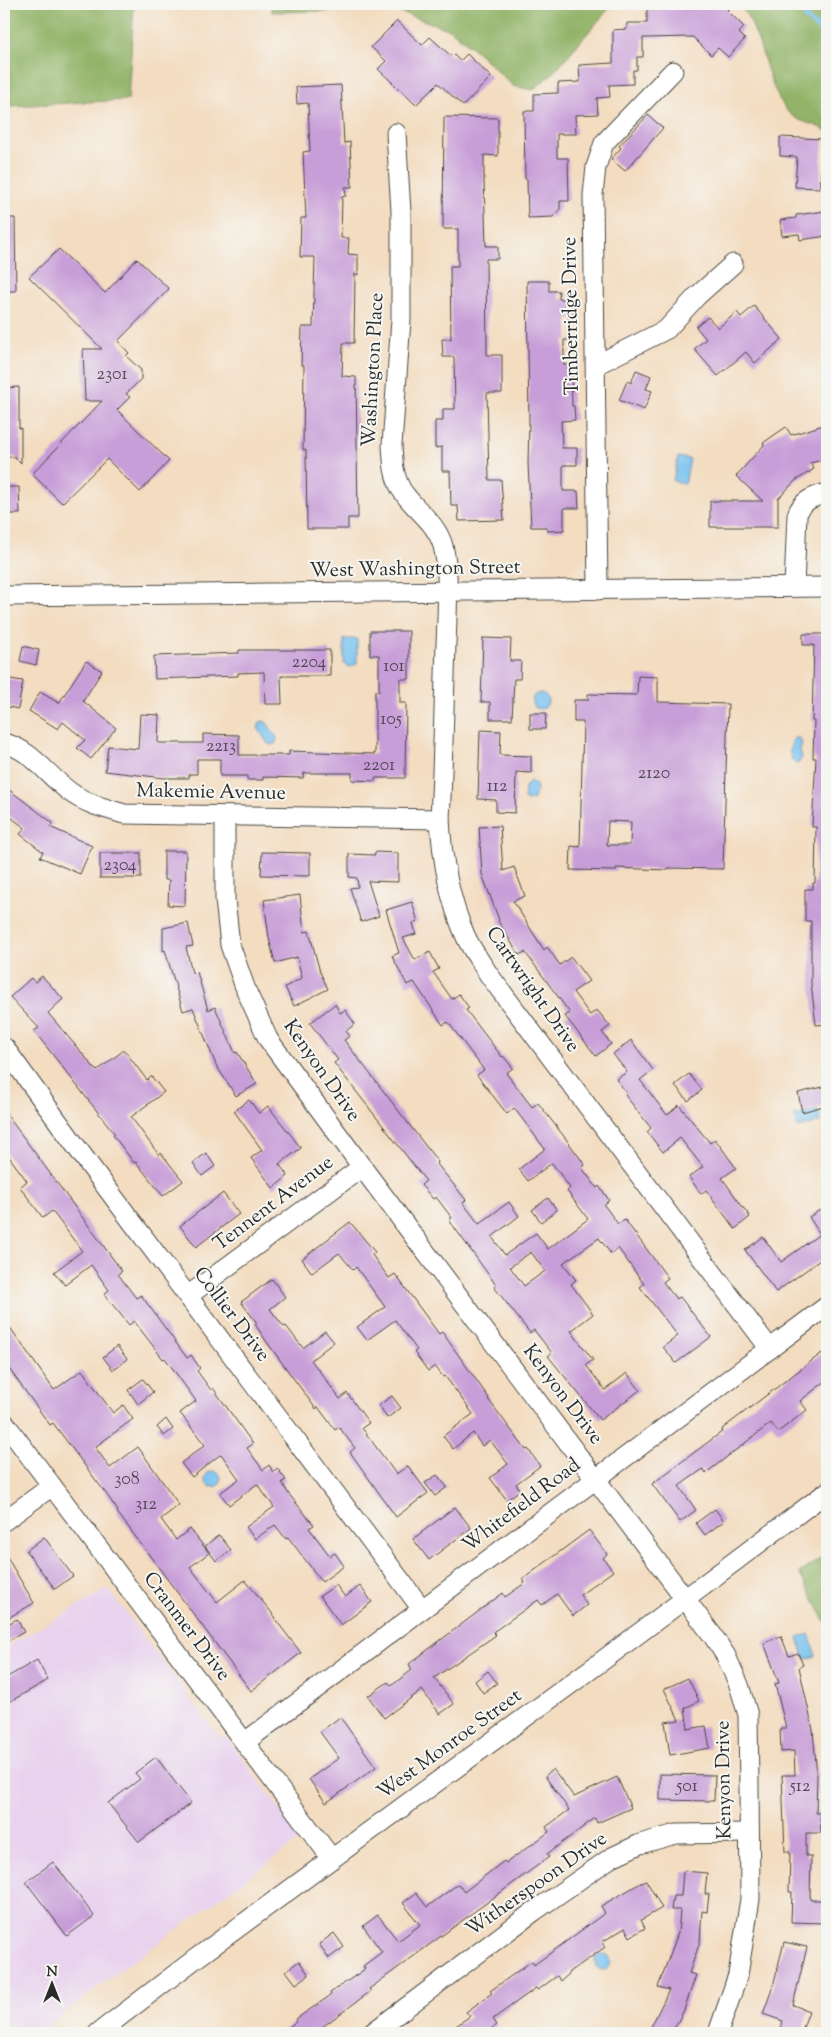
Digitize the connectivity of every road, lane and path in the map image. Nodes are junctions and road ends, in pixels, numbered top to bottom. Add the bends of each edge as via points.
1 (673, 71) dead end
2 (396, 133) dead end
3 (733, 264) dead end
4 (596, 365) junction
5 (827, 493) edge
6 (794, 587) junction
7 (827, 587) edge
8 (598, 590) junction
9 (446, 592) junction
10 (4, 596) edge
11 (4, 743) edge
12 (224, 816) junction
13 (440, 819) junction
14 (4, 1047) edge
15 (362, 1167) junction
16 (189, 1295) junction
17 (827, 1306) edge
18 (770, 1349) junction
19 (4, 1422) edge
20 (596, 1478) junction
21 (52, 1486) junction
22 (827, 1492) edge
23 (4, 1521) edge
24 (686, 1598) junction
25 (422, 1609) junction
26 (244, 1742) junction
27 (749, 1833) junction
28 (332, 1859) junction
29 (98, 2033) edge
30 (372, 2033) edge
31 (718, 2033) edge

1 - 4 street, Timberridge Drive via 604,142 596,167 593,195
2 - 9 street, Washington Place via 401,212 401,320 393,465 401,488 434,524 440,536 445,558
3 - 4 street via 666,329
4 - 8 street, Timberridge Drive
5 - 6 street via 812,497 800,506
6 - 7 street, West Washington Street
6 - 8 street, West Washington Street
8 - 9 street, West Washington Street
9 - 10 street, West Washington Street
9 - 13 street, Cartwright Drive
11 - 12 street, Makemie Avenue via 16,746 68,790 102,808 124,814
12 - 13 street, Makemie Avenue
12 - 15 street, Kenyon Drive via 226,918 230,945 246,990 268,1039
13 - 18 street, Cartwright Drive via 447,882 466,937 489,975
14 - 16 street, Collier Drive
15 - 16 street, Tennent Avenue
15 - 20 street, Kenyon Drive
16 - 25 street, Collier Drive
17 - 18 street, Whitefield Road
18 - 20 street, Whitefield Road
19 - 21 street, Cranmer Drive
20 - 24 street, Kenyon Drive
20 - 25 street, Whitefield Road
21 - 23 street
21 - 26 street, Cranmer Drive
22 - 24 street, West Monroe Street
24 - 27 street, Kenyon Drive via 726,1656 748,1715
24 - 28 street, West Monroe Street
25 - 26 street, Whitefield Road
26 - 28 street, Cranmer Drive
27 - 30 street, Witherspoon Drive via 676,1834 640,1844 612,1857
27 - 31 street, Kenyon Drive via 750,1899 746,1930 738,1975
28 - 29 street, West Monroe Street

